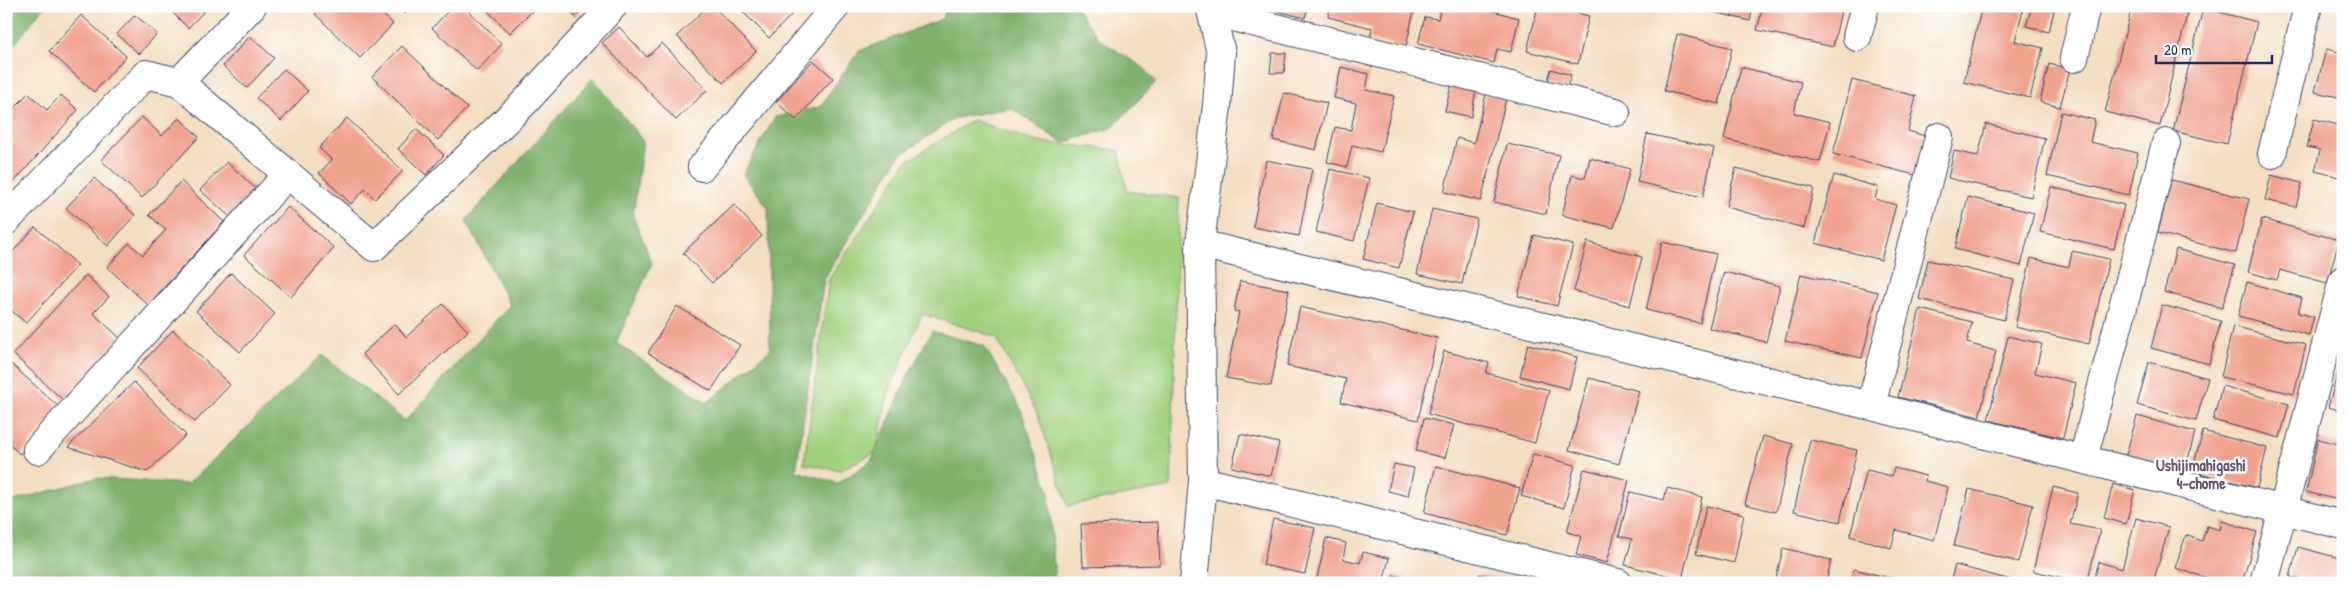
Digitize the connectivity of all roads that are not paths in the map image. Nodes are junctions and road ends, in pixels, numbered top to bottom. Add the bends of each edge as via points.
1 (252, 6) edge
2 (612, 6) edge
3 (836, 6) edge
4 (1864, 6) edge
5 (2086, 6) edge
6 (2308, 6) edge
7 (1211, 9) edge
8 (1857, 37) dead end
9 (2074, 58) dead end
10 (179, 82) junction
11 (1616, 112) dead end
12 (1939, 137) dead end
13 (2166, 142) dead end
14 (2272, 154) dead end
15 (702, 167) dead end
16 (288, 174) junction
17 (6, 221) edge
18 (1200, 244) junction
19 (2343, 280) edge
20 (1871, 406) junction
21 (37, 450) dead end
22 (2083, 459) junction
23 (1203, 481) junction
24 (2283, 511) junction
25 (2343, 525) edge
26 (1194, 583) edge
27 (1618, 583) edge
28 (2264, 583) edge

1 - 10 street
2 - 16 street via 524,103 374,247
3 - 15 street
4 - 8 street
5 - 9 street
6 - 14 street
7 - 11 street
7 - 18 street via 1221,53 1218,106
10 - 16 street
10 - 17 street via 146,74
12 - 20 street
13 - 22 street
16 - 21 street
18 - 20 street
18 - 23 street
19 - 24 street
20 - 22 street
22 - 24 street
23 - 26 street
23 - 27 street
24 - 25 street
24 - 28 street

